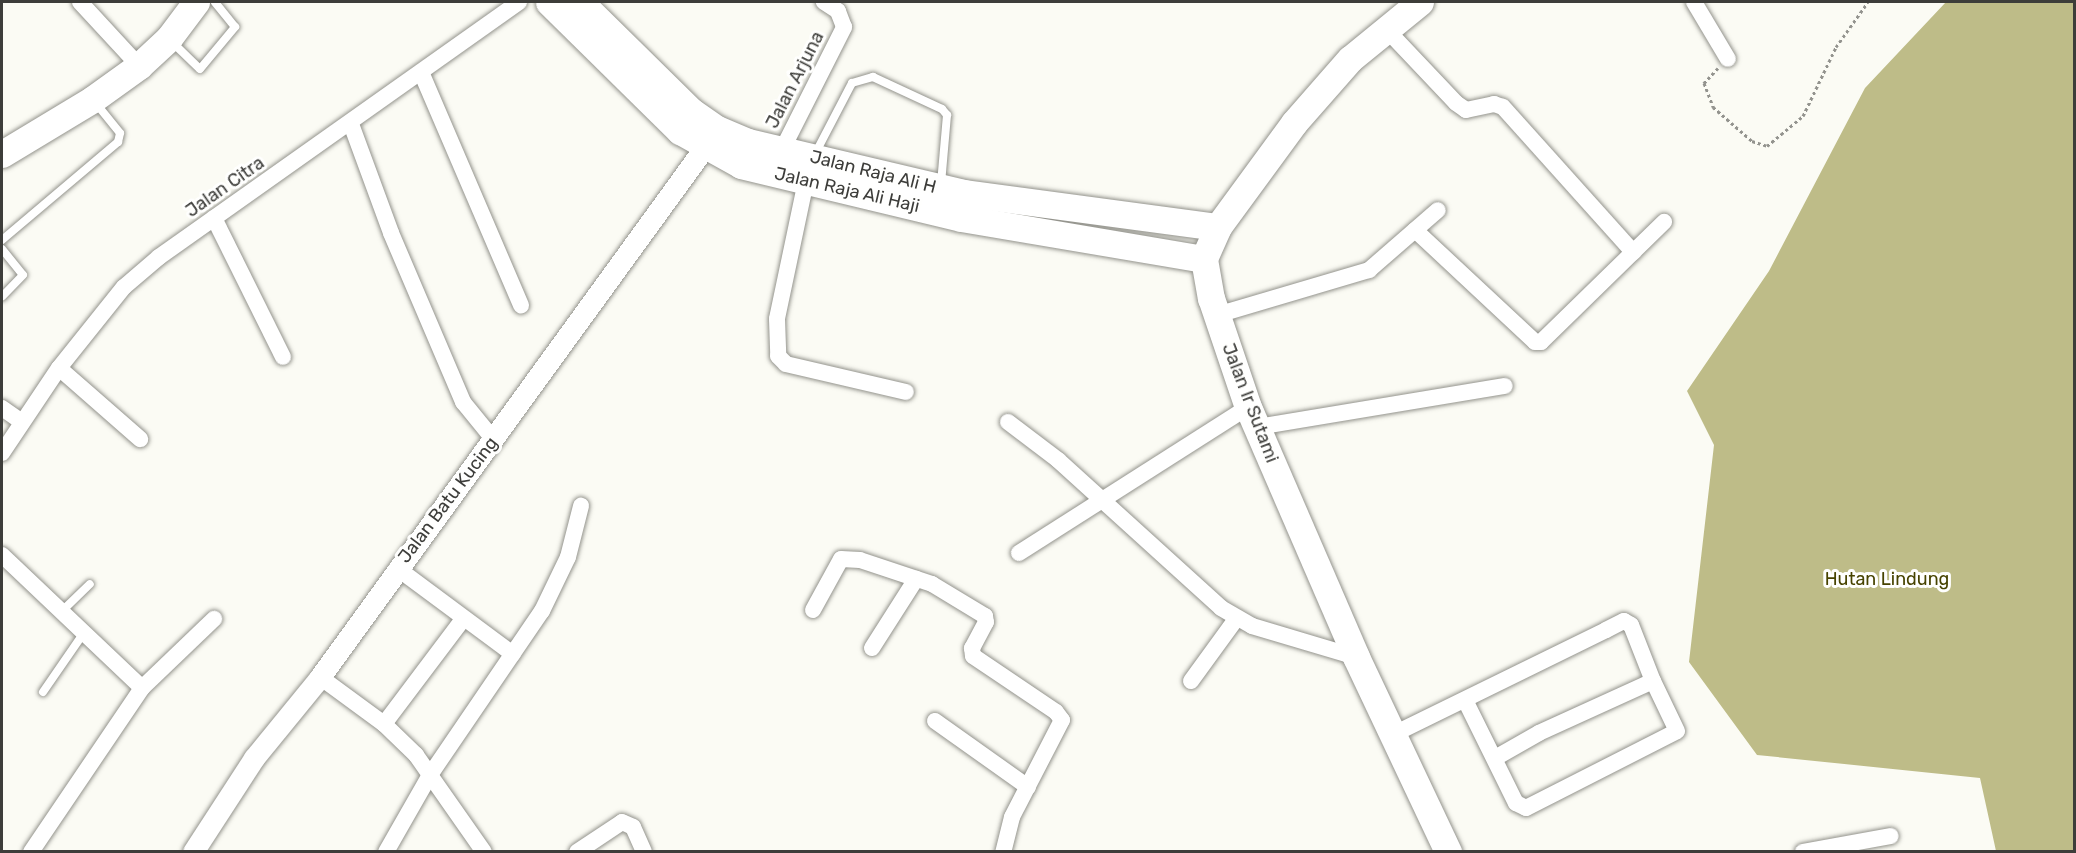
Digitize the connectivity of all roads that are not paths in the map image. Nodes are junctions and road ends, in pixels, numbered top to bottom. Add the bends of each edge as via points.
1 (80, 2) edge
2 (196, 2) edge
3 (214, 2) edge
4 (519, 2) edge
5 (549, 2) edge
6 (580, 2) edge
7 (824, 2) edge
8 (1694, 2) edge
9 (1415, 3) edge
10 (1386, 29) junction
11 (169, 38) junction
12 (1728, 59) road end
13 (139, 66) junction
14 (421, 72) junction
15 (93, 99) junction
16 (685, 121) junction
17 (351, 124) junction
18 (704, 148) junction
19 (4, 149) edge
20 (782, 150) junction
21 (809, 169) junction
22 (941, 188) junction
23 (1438, 210) dead end
24 (214, 218) junction
25 (1664, 222) dead end
26 (1218, 227) junction
27 (1415, 230) junction
28 (2, 240) edge
29 (2, 249) edge
30 (1633, 252) junction
31 (1204, 259) junction
32 (2, 297) edge
33 (521, 305) dead end
34 (1217, 315) junction
35 (283, 357) dead end
36 (59, 368) junction
37 (1505, 386) dead end
38 (906, 392) dead end
39 (2, 408) edge
40 (1252, 417) junction
41 (22, 422) junction
42 (1008, 422) dead end
43 (140, 439) dead end
44 (494, 440) junction
45 (2, 453) edge
46 (1102, 500) junction
47 (581, 506) dead end
48 (1018, 552) dead end
49 (2, 555) edge
50 (397, 568) junction
51 (916, 579) junction
52 (90, 584) dead end
53 (813, 610) dead end
54 (61, 612) junction
55 (214, 619) dead end
56 (463, 619) junction
57 (1236, 619) junction
58 (83, 634) junction
59 (872, 648) dead end
60 (513, 654) junction
61 (1356, 657) junction
62 (320, 677) junction
63 (1191, 681) dead end
64 (1653, 681) junction
65 (142, 688) junction
66 (44, 692) dead end
67 (1465, 700) junction
68 (935, 721) dead end
69 (384, 724) junction
70 (1394, 734) junction
71 (1495, 758) junction
72 (430, 775) junction
73 (1028, 787) junction
74 (1891, 836) dead end
75 (1445, 849) edge
76 (31, 852) edge
77 (193, 852) edge
78 (386, 852) edge
79 (484, 852) edge
80 (577, 852) edge
81 (644, 852) edge
82 (1003, 852) edge
83 (1803, 852) edge

1 - 13 street
2 - 11 main road
3 - 11 lane via 235,27 200,69
4 - 14 street, Jalan Citra
5 - 16 main road, Jalan Raja Ali Haji
6 - 16 main road, Jalan Raja Ali H
7 - 20 street, Jalan Arjuna via 838,10 844,27
8 - 12 street
9 - 10 main road
10 - 26 main road via 1350,58 1294,123
10 - 30 street via 1456,103 1467,110 1494,104 1503,107
11 - 13 main road
13 - 15 main road
14 - 17 street, Jalan Citra
14 - 33 street
15 - 19 main road
15 - 28 lane via 120,133 118,142
16 - 18 main road, Jalan Raja Ali Haji
16 - 20 main road, Jalan Raja Ali H
17 - 24 street, Jalan Citra
17 - 44 street via 391,233 463,402
18 - 21 main road, Jalan Raja Ali Haji via 741,165
18 - 44 street, Jalan Batu Kucing
20 - 21 main road, Jalan Raja Ali H
21 - 22 main road, Jalan Raja Ali H
21 - 22 lane via 852,83 873,77 942,109 947,115
21 - 31 main road, Jalan Raja Ali Haji via 961,218
21 - 38 street via 777,319 778,356 786,364
22 - 26 main road, Jalan Raja Ali H
23 - 27 street
24 - 35 street
24 - 36 street, Jalan Citra via 124,287
25 - 30 street
26 - 31 main road
27 - 30 street via 1535,342 1545,338
27 - 34 street via 1369,270
29 - 32 lane via 23,275
31 - 34 main road, Jalan Ir Sutami
34 - 40 main road, Jalan Ir Sutami
36 - 41 street, Jalan Citra
36 - 43 street
37 - 40 street
39 - 41 street
40 - 46 street
40 - 61 main road, Jalan Ir Sutami
41 - 45 street, Jalan Citra
42 - 46 street via 1059,460
44 - 50 street, Jalan Batu Kucing
46 - 48 street
46 - 57 street via 1194,587
47 - 60 street via 568,556 542,611
49 - 54 street
50 - 56 street
50 - 62 street, Jalan Batu Kucing
51 - 53 street via 860,560 841,559
51 - 59 street
51 - 73 street via 985,616 972,648 973,656 1062,720
52 - 54 lane
54 - 58 street
55 - 65 street
56 - 60 street
56 - 69 street
57 - 61 street
57 - 63 street
58 - 65 street
58 - 66 lane
60 - 72 street
61 - 70 main road, Jalan Ir Sutami
62 - 69 street
62 - 77 street, Jalan Batu Kucing via 254,758
64 - 67 street via 1631,625 1624,621
64 - 71 street via 1539,733
64 - 71 street via 1677,731 1526,808 1516,803
65 - 76 street
67 - 70 street
67 - 71 street
68 - 73 street
69 - 72 street
70 - 75 main road, Jalan Ir Sutami
72 - 78 street
72 - 79 street
73 - 82 street via 1012,817
74 - 83 street
80 - 81 street via 622,822 633,827

